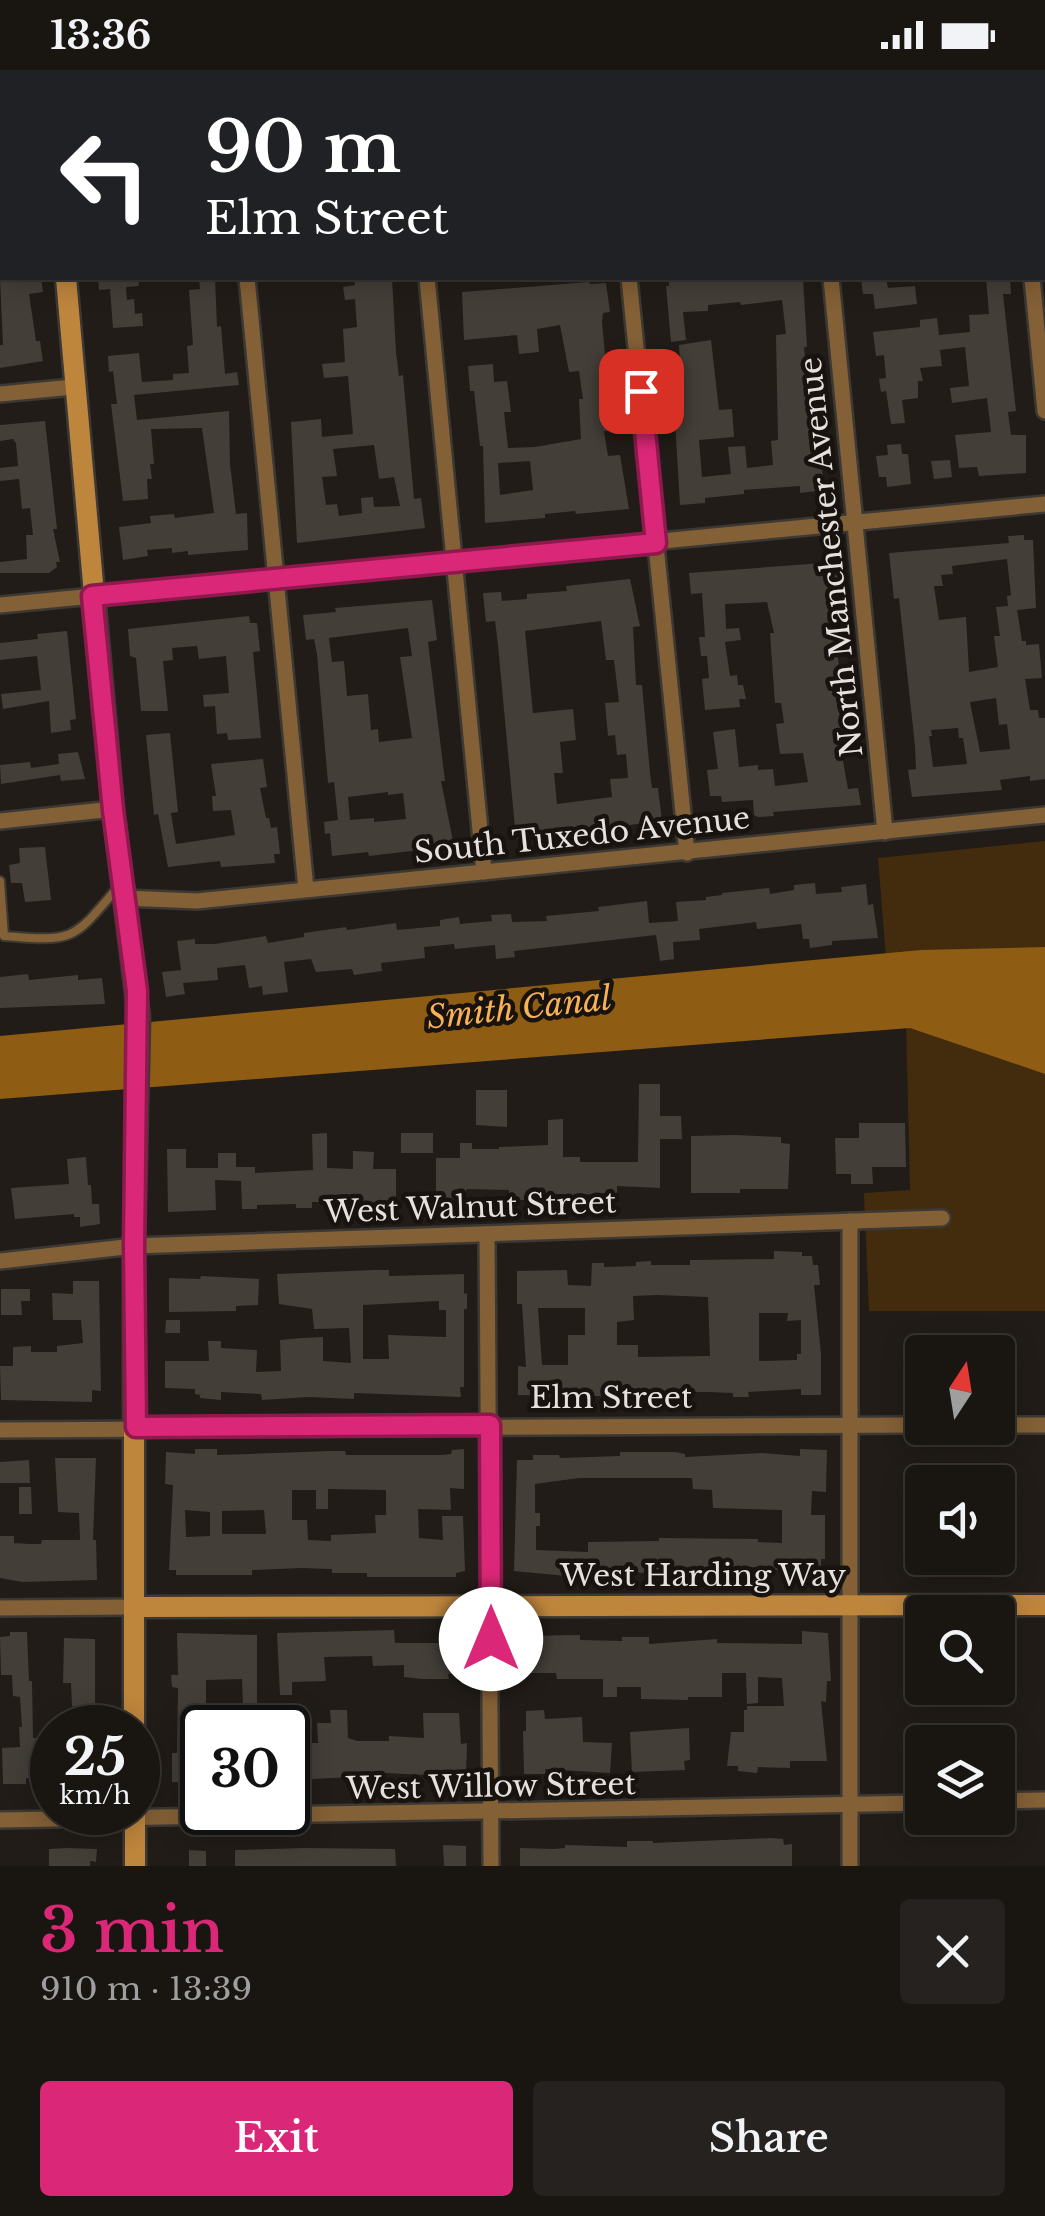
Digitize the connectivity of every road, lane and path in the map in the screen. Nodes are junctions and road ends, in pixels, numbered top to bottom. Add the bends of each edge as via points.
1 (66, 280) edge
2 (248, 280) edge
3 (427, 280) edge
4 (630, 280) edge
5 (831, 280) edge
6 (1032, 280) edge
7 (73, 386) junction
8 (0, 394) edge
9 (1045, 411) edge
10 (1045, 504) edge
11 (855, 523) junction
12 (656, 543) junction
13 (456, 563) junction
14 (276, 580) junction
15 (92, 596) junction
16 (0, 605) edge
17 (113, 810) junction
18 (1045, 815) edge
19 (0, 821) edge
20 (886, 832) junction
21 (687, 853) junction
22 (484, 872) junction
23 (0, 881) edge
24 (306, 889) junction
25 (123, 890) junction
26 (942, 1218) dead end
27 (850, 1221) junction
28 (486, 1234) junction
29 (134, 1246) junction
30 (0, 1261) edge
31 (490, 1425) junction
32 (905, 1425) edge
33 (1015, 1425) edge
34 (1045, 1425) edge
35 (850, 1426) junction
36 (136, 1427) junction
37 (0, 1430) edge
38 (491, 1604) junction
39 (850, 1605) junction
40 (1045, 1605) edge
41 (0, 1608) edge
42 (135, 1608) junction
43 (134, 1705) edge
44 (1045, 1800) edge
45 (1015, 1801) edge
46 (905, 1804) edge
47 (851, 1806) junction
48 (491, 1813) junction
49 (160, 1816) edge
50 (30, 1819) edge
51 (0, 1820) edge
52 (135, 1835) edge
53 (135, 1866) edge
54 (492, 1866) edge
55 (850, 1866) edge

1 - 7 main road
2 - 14 street
3 - 13 street
4 - 12 street
5 - 11 street, North Manchester Avenue
6 - 9 street
7 - 8 street
7 - 15 main road
10 - 11 street
11 - 12 street
11 - 20 street, North Manchester Avenue
12 - 13 street
12 - 21 street
13 - 14 street
13 - 22 street
14 - 15 street
14 - 24 street
15 - 16 street
15 - 17 main road
17 - 19 street
17 - 25 main road
18 - 20 street, South Tuxedo Avenue
20 - 21 street, South Tuxedo Avenue
21 - 22 street, South Tuxedo Avenue
22 - 24 street, South Tuxedo Avenue
23 - 25 lane via 4,936 54,940 82,929
24 - 25 street, South Tuxedo Avenue via 197,901
25 - 29 main road via 138,1016
26 - 27 street, West Walnut Street
27 - 28 street, West Walnut Street
27 - 35 street
28 - 29 street, West Walnut Street
28 - 31 street
29 - 30 street, West Walnut Street
29 - 36 main road
31 - 35 street, Elm Street
31 - 36 street, Elm Street
31 - 38 street
32 - 35 street, Elm Street
33 - 34 street
35 - 39 street
36 - 37 street, Elm Street
36 - 42 main road
38 - 39 main road, West Harding Way
38 - 42 main road, West Harding Way
38 - 48 street
39 - 40 main road, West Harding Way
39 - 47 street
41 - 42 street, West Harding Way
42 - 43 main road
44 - 45 street
46 - 47 street, West Willow Street
47 - 48 street, West Willow Street
47 - 55 street
48 - 49 street, West Willow Street
48 - 54 street
50 - 51 street, West Willow Street
52 - 53 main road

